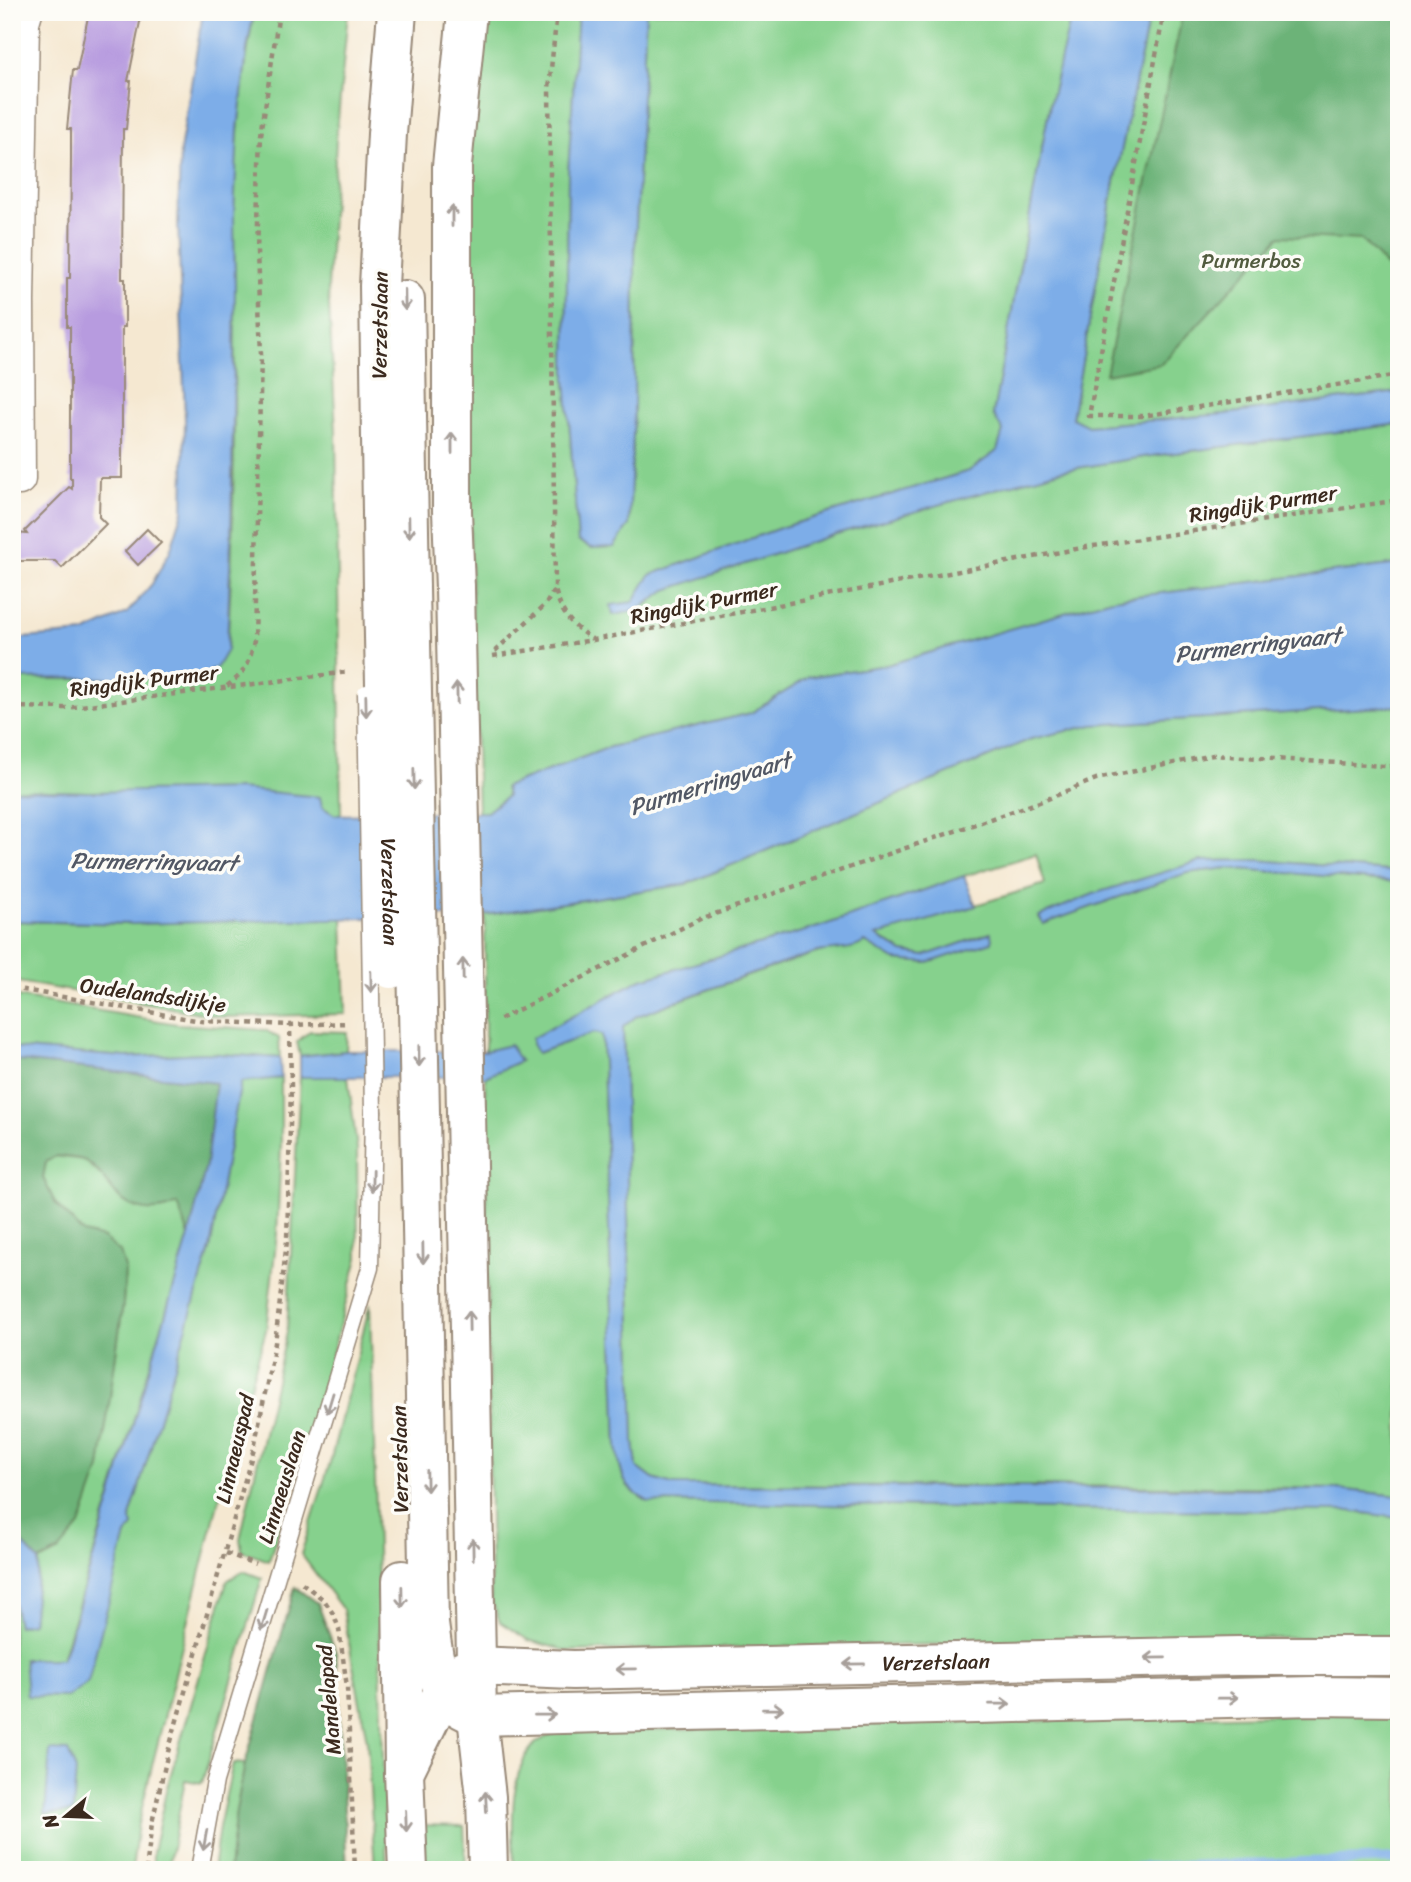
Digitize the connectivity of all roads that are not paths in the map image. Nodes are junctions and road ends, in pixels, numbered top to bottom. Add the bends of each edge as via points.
1 (397, 12) edge
2 (467, 12) edge
3 (20, 18) edge
4 (12, 479) edge
5 (361, 671) road end
6 (396, 1112) junction
7 (1399, 1656) edge
8 (475, 1666) junction
9 (444, 1690) junction
10 (1399, 1698) edge
11 (477, 1716) junction
12 (404, 1772) junction
13 (199, 1870) edge
14 (408, 1870) edge
15 (488, 1870) edge

1 -> 6 main road, Verzetslaan, bridge via 411,84 405,154 397,589
8 -> 2 main road, bridge via 452,511 452,166
3 - 4 street via 19,479
5 -> 6 lane, Verzetslaan, bridge
6 -> 9 main road, Verzetslaan via 429,1624
6 -> 12 main road, Verzetslaan
6 -> 13 lane, Linnaeuslaan via 370,1268 215,1781
7 -> 8 main road, Verzetslaan via 573,1670
8 - 9 main road, Verzetslaan via 458,1673
8 - 11 main road
9 - 11 main road via 450,1701
9 - 12 main road, Verzetslaan
11 -> 10 main road, Verzetslaan via 1313,1696
15 -> 11 main road
12 -> 14 main road, Verzetslaan

